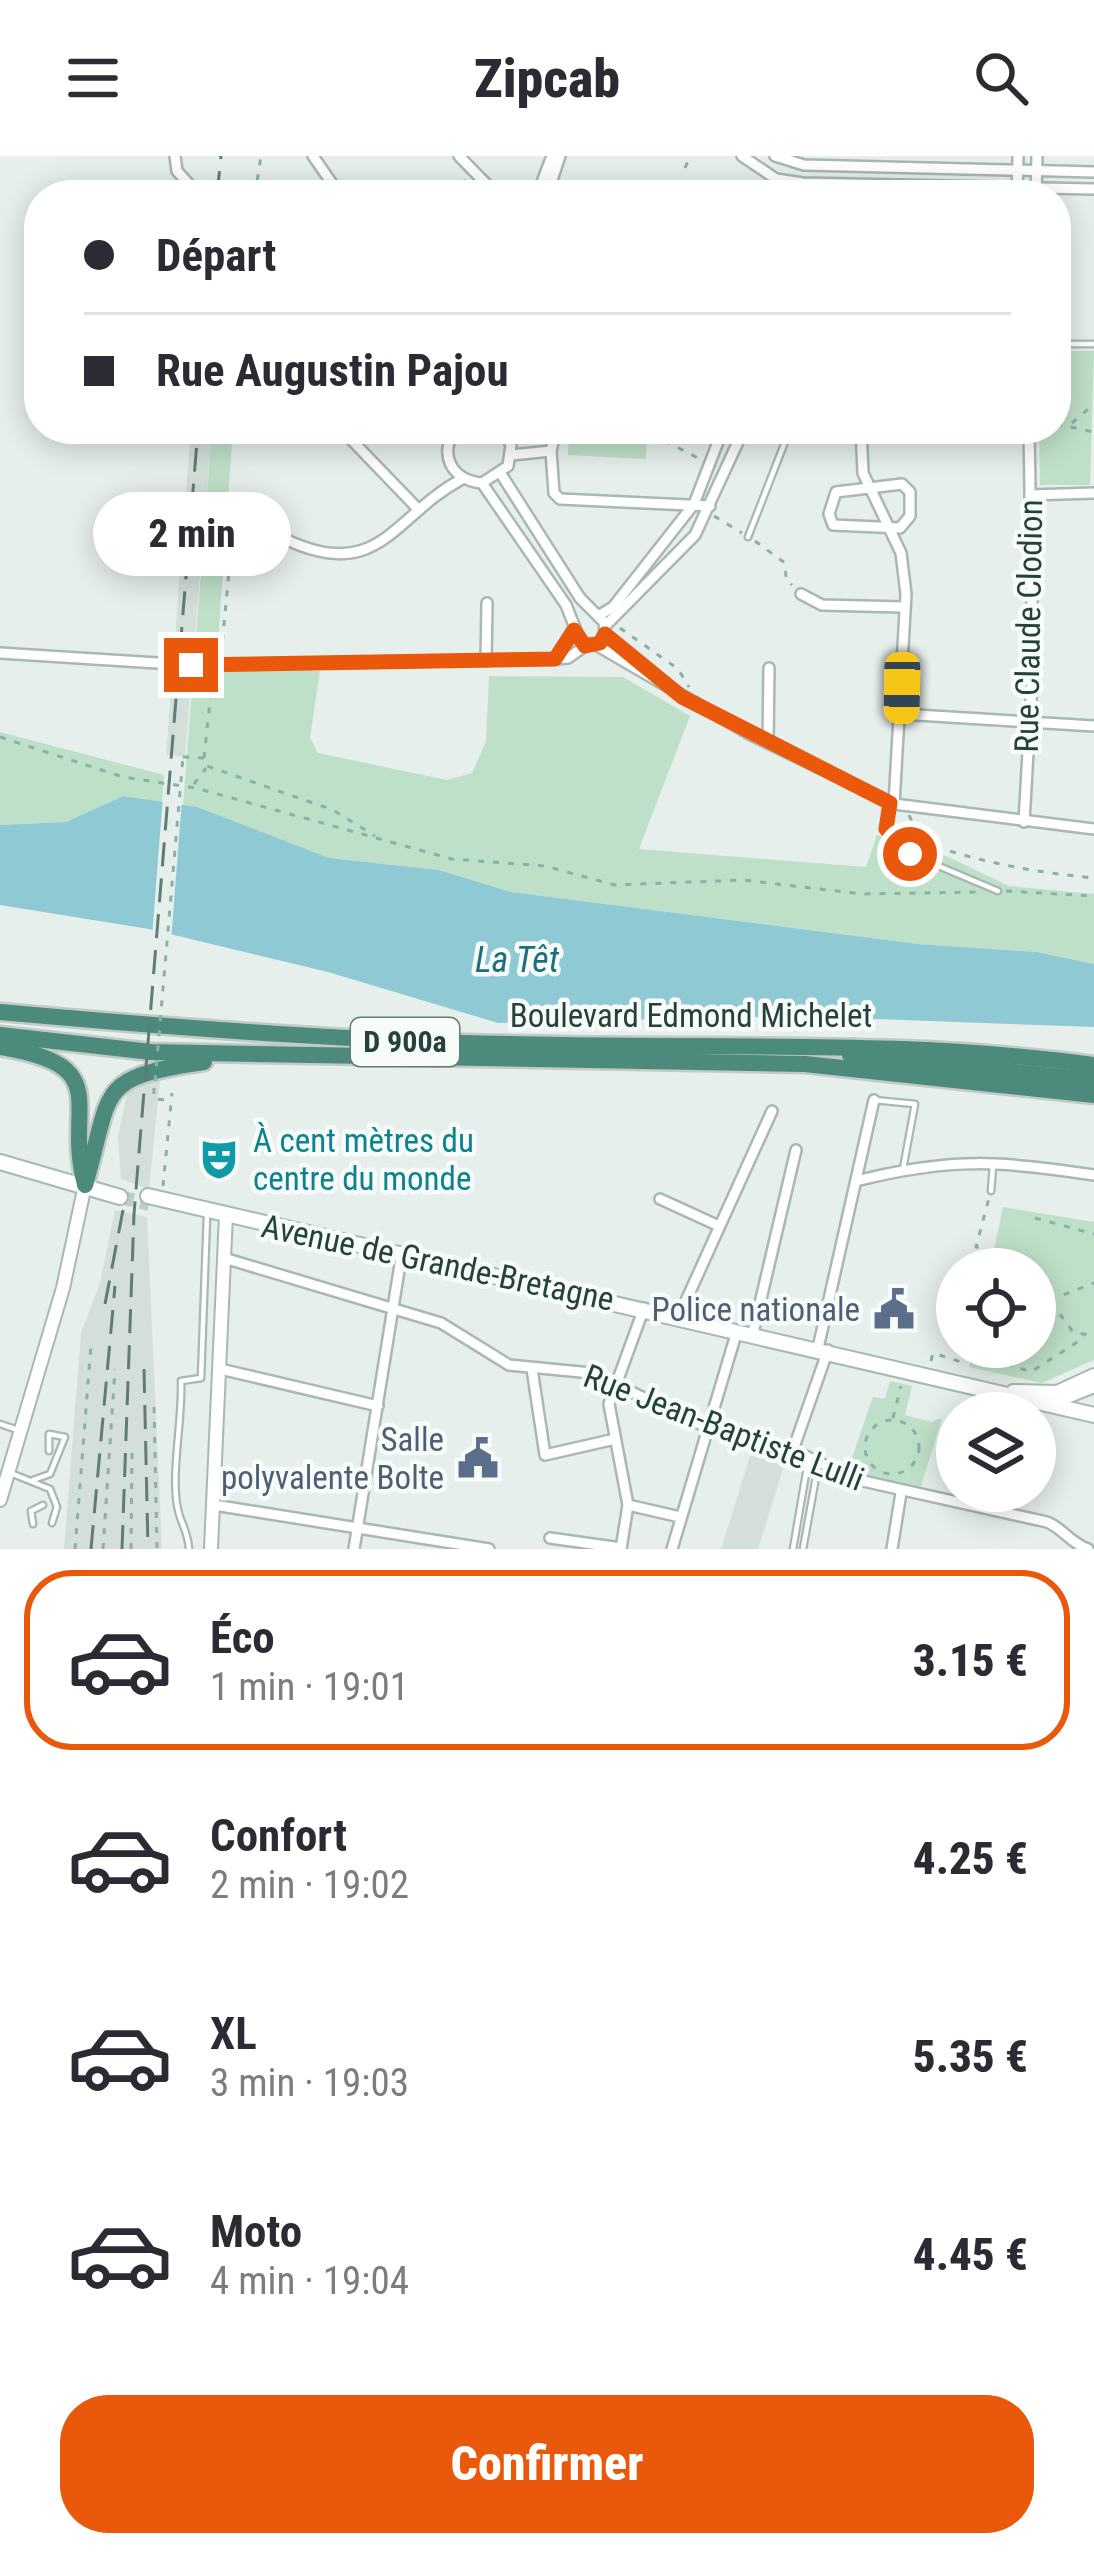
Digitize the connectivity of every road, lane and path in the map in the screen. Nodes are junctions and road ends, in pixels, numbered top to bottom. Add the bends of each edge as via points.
1 (459, 156) edge
2 (690, 156) edge
3 (742, 156) edge
4 (1018, 156) edge
5 (1036, 156) edge
6 (778, 157) edge
7 (685, 168) dead end
8 (1018, 170) junction
9 (1036, 170) junction
10 (475, 172) junction
11 (1094, 172) edge
12 (776, 179) junction
13 (467, 180) edge
14 (483, 180) edge
15 (783, 180) edge
16 (1018, 180) edge
17 (1036, 180) edge
18 (355, 444) edge
19 (447, 444) edge
20 (507, 444) edge
21 (553, 444) edge
22 (671, 444) edge
23 (717, 444) edge
24 (737, 444) edge
25 (784, 444) edge
26 (863, 444) edge
27 (1029, 444) edge
28 (551, 451) junction
29 (511, 455) junction
30 (449, 463) junction
31 (710, 463) junction
32 (502, 474) junction
33 (462, 479) junction
34 (482, 483) junction
35 (869, 485) junction
36 (439, 491) junction
37 (1094, 493) edge
38 (1030, 495) junction
39 (694, 505) junction
40 (709, 509) junction
41 (419, 510) junction
42 (891, 528) junction
43 (748, 537) junction
44 (286, 540) joint
45 (801, 594) joint
46 (487, 602) dead end
47 (903, 607) junction
48 (595, 615) junction
49 (622, 619) dead end
50 (574, 627) junction
51 (605, 630) junction
52 (590, 645) junction
53 (0, 652) edge
54 (555, 659) junction
55 (486, 661) junction
56 (173, 664) dead end
57 (191, 665) dead end
58 (217, 665) junction
59 (769, 668) dead end
60 (685, 699) junction
61 (901, 714) junction
62 (1030, 722) junction
63 (1094, 726) edge
64 (0, 737) edge
65 (768, 743) junction
66 (204, 758) junction
67 (207, 766) junction
68 (191, 787) junction
69 (892, 804) junction
70 (908, 808) junction
71 (1024, 822) junction
72 (1094, 829) edge
73 (378, 838) junction
74 (1094, 878) edge
75 (998, 891) junction
76 (1094, 896) edge
77 (0, 1008) edge
78 (0, 1035) edge
79 (696, 1045) junction
80 (0, 1047) edge
81 (254, 1055) junction
82 (1094, 1066) edge
83 (1094, 1080) edge
84 (172, 1093) dead end
85 (1094, 1098) edge
86 (171, 1100) junction
87 (874, 1100) joint
88 (772, 1111) dead end
89 (796, 1150) dead end
90 (994, 1160) junction
91 (0, 1162) edge
92 (903, 1169) junction
93 (1094, 1175) edge
94 (860, 1180) junction
95 (85, 1185) junction
96 (991, 1191) joint
97 (120, 1193) tunnel mouth
98 (660, 1199) dead end
99 (153, 1200) joint
100 (207, 1214) junction
101 (226, 1218) junction
102 (1034, 1218) dead end
103 (719, 1226) junction
104 (1094, 1234) edge
105 (980, 1248) edge
106 (402, 1252) junction
107 (224, 1258) junction
108 (1094, 1282) edge
109 (1056, 1298) edge
110 (394, 1306) junction
111 (644, 1308) junction
112 (1056, 1311) edge
113 (679, 1316) junction
114 (745, 1332) junction
115 (1094, 1336) edge
116 (1085, 1337) junction
117 (91, 1346) dead end
118 (823, 1349) junction
119 (936, 1354) edge
120 (1056, 1356) edge
121 (964, 1368) edge
122 (116, 1369) dead end
123 (220, 1369) junction
124 (532, 1369) junction
125 (906, 1370) junction
126 (927, 1375) junction
127 (1094, 1375) edge
128 (961, 1383) junction
129 (617, 1384) junction
130 (1094, 1386) edge
131 (981, 1388) junction
132 (1013, 1391) junction
133 (997, 1392) edge
134 (1066, 1400) junction
135 (1056, 1402) edge
136 (378, 1406) junction
137 (1056, 1406) edge
138 (154, 1408) dead end
139 (1094, 1411) edge
140 (893, 1420) junction
141 (0, 1424) edge
142 (706, 1426) junction
143 (21, 1430) junction
144 (616, 1439) junction
145 (793, 1450) junction
146 (49, 1451) dead end
147 (132, 1451) dead end
148 (814, 1458) junction
149 (5, 1468) edge
150 (33, 1480) junction
151 (901, 1493) junction
152 (0, 1500) edge
153 (43, 1505) dead end
154 (214, 1505) junction
155 (628, 1505) junction
156 (680, 1517) junction
157 (52, 1523) dead end
158 (33, 1524) dead end
159 (356, 1528) junction
160 (550, 1538) dead end
161 (1071, 1546) edge
162 (74, 1549) edge
163 (103, 1549) edge
164 (131, 1549) edge
165 (157, 1549) edge
166 (189, 1549) edge
167 (211, 1549) edge
168 (354, 1549) edge
169 (489, 1549) edge
170 (621, 1549) edge
171 (672, 1549) edge
172 (793, 1549) edge
173 (803, 1549) edge
174 (892, 1549) edge
175 (1088, 1549) edge

1 - 10 street
2 - 7 path
3 - 12 street
4 - 8 street
5 - 9 street
6 - 8 street via 804,165
6 - 12 street
8 - 9 street
8 - 16 street
9 - 11 street
9 - 17 street
10 - 13 path
10 - 14 street
12 - 15 street
18 - 41 street
19 - 30 street
20 - 29 street
21 - 28 street
22 - 31 path
23 - 31 street
24 - 40 street
25 - 43 lane
26 - 35 street
27 - 38 street, Rue Claude Clodion
28 - 29 street
28 - 39 street via 560,500
29 - 32 street
30 - 33 street
30 - 36 street
31 - 39 street
32 - 34 street
32 - 48 street
33 - 34 street
33 - 36 street
34 - 50 street
35 - 42 street
35 - 42 street via 909,488 910,516
35 - 42 street via 836,493 833,525
36 - 41 street
37 - 38 street
38 - 62 street, Rue Claude Clodion
39 - 40 street
39 - 48 street via 613,607
40 - 43 path
40 - 51 street via 695,535
41 - 44 street via 380,546 361,551 311,551
42 - 47 street via 901,553
43 - 45 path via 785,562 785,579
44 - 58 path via 276,553 230,561
45 - 47 street via 822,604
46 - 55 street
47 - 61 street
48 - 50 street
48 - 51 street
49 - 60 path via 620,628 686,678
50 - 52 street
50 - 54 street
51 - 52 street
51 - 60 street
52 - 54 street
52 - 60 street
53 - 56 street
54 - 55 street
55 - 58 street
57 - 58 street
58 - 66 path
59 - 65 street
60 - 65 street
61 - 62 street
61 - 69 street
62 - 63 street
62 - 71 street, Rue Claude Clodion
64 - 68 path via 122,777
65 - 69 street
66 - 67 path
66 - 86 path, bridge via 182,757 154,1099
67 - 68 path
67 - 73 path via 333,810
68 - 73 path
69 - 70 street
69 - 75 lane via 890,839
70 - 71 street
70 - 74 path via 921,842 1010,870
71 - 72 street
73 - 75 path via 452,860 544,866 615,885 744,880 862,894
75 - 76 path
77 - 79 highway, Boulevard Edmond Michelet / D 900a via 371,1042
78 - 81 highway, Boulevard Edmond Michelet / D 900a
79 - 82 highway, Boulevard Edmond Michelet via 969,1050
79 - 83 highway
80 - 95 highway via 54,1059 77,1084
81 - 85 highway, Boulevard Edmond Michelet / D 900a via 768,1062
81 - 95 highway via 129,1075 108,1099
84 - 86 path
86 - 99 path
87 - 92 lane via 915,1104
87 - 94 street
88 - 103 street
89 - 114 street
90 - 92 street
90 - 93 street
90 - 96 lane
91 - 95 main road
92 - 94 street
94 - 118 street
95 - 97 main road
95 - 143 street
96 - 105 path
98 - 103 street
99 - 100 main road, Avenue de Grande-Bretagne
100 - 101 main road, Avenue de Grande-Bretagne
100 - 166 lane via 201,1378 181,1382 176,1448
101 - 106 main road, Avenue de Grande-Bretagne
101 - 107 street
102 - 104 path
103 - 113 street
106 - 110 street
106 - 111 main road, Avenue de Grande-Bretagne
107 - 110 street, Rue Jean-Baptiste Lulli
107 - 123 street
108 - 109 path
110 - 124 street, Rue Jean-Baptiste Lulli via 441,1323 498,1361
110 - 136 street
111 - 113 main road, Avenue de Grande-Bretagne
111 - 129 street
112 - 116 path
113 - 114 main road, Avenue de Grande-Bretagne
114 - 118 main road, Avenue de Grande-Bretagne
114 - 142 street
115 - 116 path
116 - 120 path
117 - 162 path
118 - 125 main road, Avenue de Grande-Bretagne
118 - 145 street
119 - 126 path
121 - 128 path
122 - 163 path
123 - 136 street
123 - 154 street
124 - 129 street, Rue Jean-Baptiste Lulli via 571,1368
124 - 144 street via 545,1455
125 - 126 main road, Avenue de Grande-Bretagne
125 - 140 path
126 - 128 main road, Avenue de Grande-Bretagne
127 - 132 street via 1057,1392
128 - 131 main road, Avenue de Grande-Bretagne
129 - 142 street, Rue Jean-Baptiste Lulli
129 - 144 street via 608,1404
130 - 134 street
131 - 132 main road, Avenue de Grande-Bretagne
131 - 133 main road, Avenue de Grande-Bretagne
132 - 134 main road, Avenue de Grande-Bretagne
134 - 135 street
134 - 139 main road, Avenue de Grande-Bretagne
136 - 159 street
137 - 139 main road, Avenue de Grande-Bretagne
138 - 165 path
140 - 140 path via 877,1424 864,1445 868,1461 889,1474 912,1465 919,1449 909,1426
141 - 143 lane
142 - 145 street, Rue Jean-Baptiste Lulli
142 - 156 street
143 - 149 street
144 - 155 street
145 - 148 street, Rue Jean-Baptiste Lulli
146 - 150 lane via 50,1434 65,1437 50,1474
147 - 164 path
148 - 151 street, Rue Jean-Baptiste Lulli
148 - 172 lane
148 - 173 lane
149 - 150 lane
149 - 152 street
150 - 157 lane via 55,1498
151 - 161 street, Rue Jean-Baptiste Lulli via 1026,1516 1061,1528
151 - 174 street
153 - 158 lane via 31,1511
154 - 159 street
154 - 167 street
155 - 156 street
155 - 170 street
156 - 171 street
159 - 168 street
159 - 169 street
160 - 170 street
161 - 175 street, Rue Jean-Baptiste Lulli

